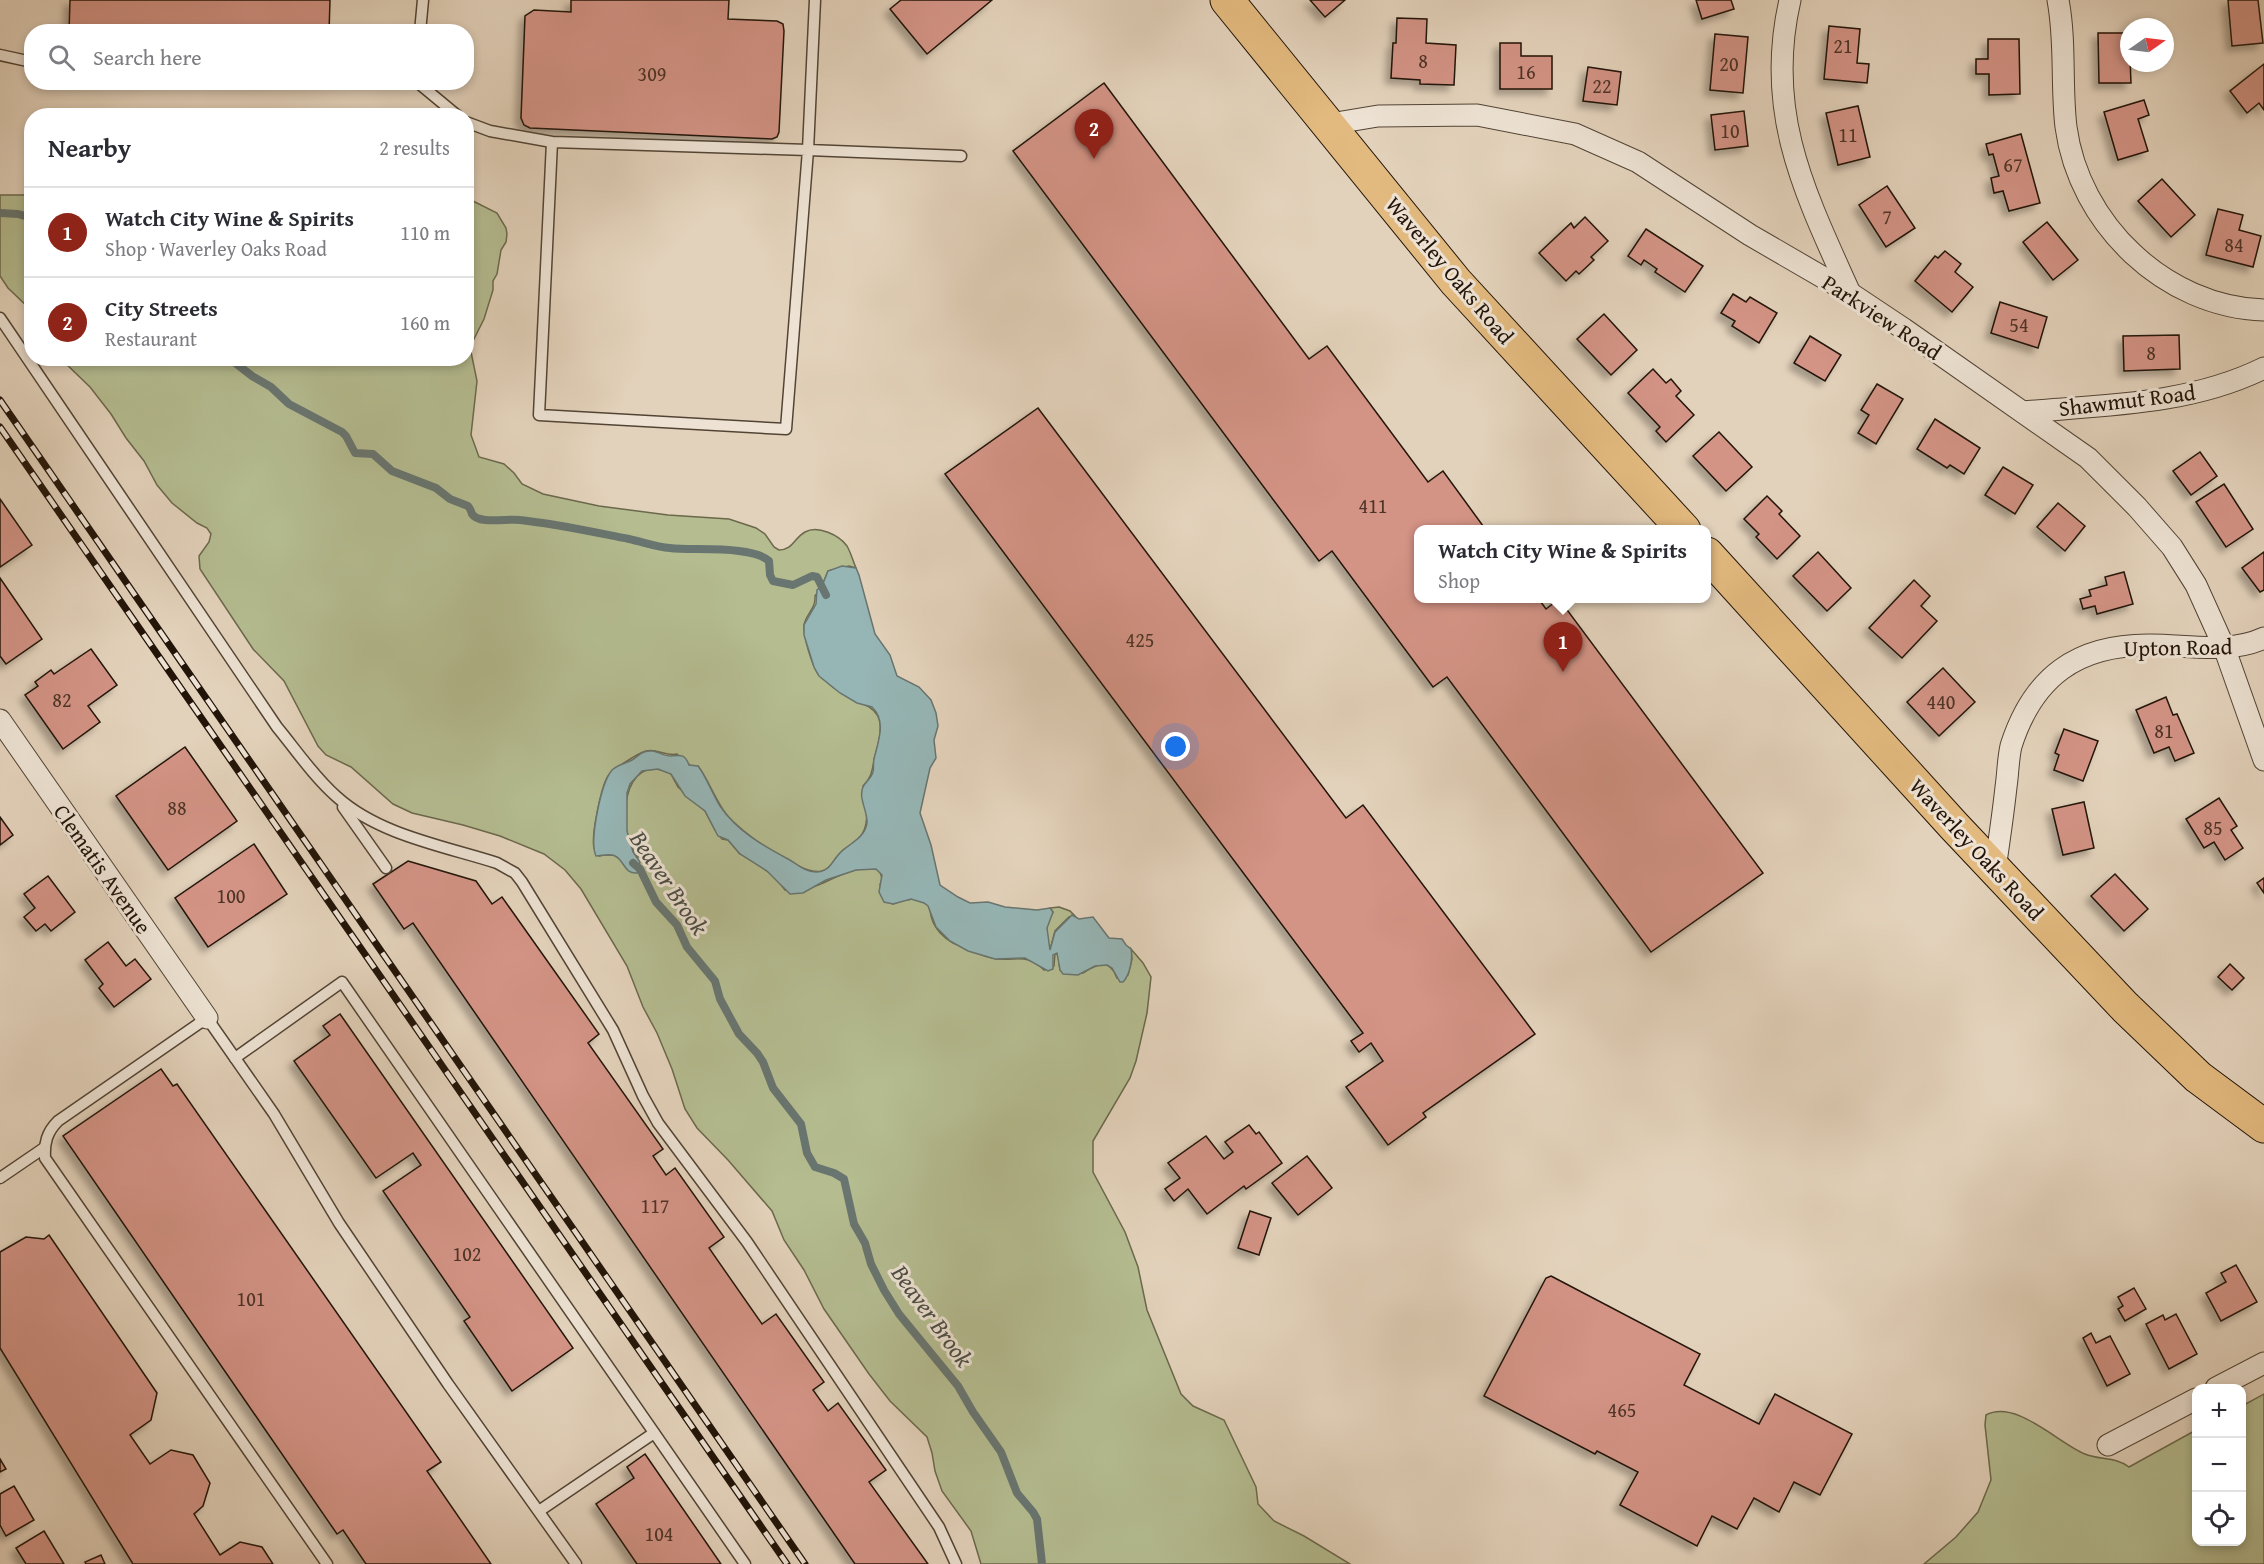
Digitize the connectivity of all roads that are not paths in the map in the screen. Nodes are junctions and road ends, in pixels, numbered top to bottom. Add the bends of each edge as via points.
1 (423, 0) edge
2 (815, 0) edge
3 (1227, 0) edge
4 (1791, 0) edge
5 (2058, 0) edge
6 (421, 24) edge
7 (0, 56) edge
8 (24, 60) edge
9 (427, 90) edge
10 (448, 108) edge
11 (1330, 124) junction
12 (474, 125) edge
13 (552, 142) junction
14 (808, 150) junction
15 (961, 156) dead end
16 (1850, 293) junction
17 (2264, 310) edge
18 (0, 318) edge
19 (24, 353) edge
20 (33, 366) edge
21 (2264, 368) edge
22 (2023, 412) junction
23 (1679, 525) edge
24 (1711, 558) edge
25 (2264, 638) edge
26 (2224, 647) junction
27 (0, 720) edge
28 (2264, 760) edge
29 (336, 797) junction
30 (386, 868) dead end
31 (1995, 869) junction
32 (207, 1018) junction
33 (235, 1058) junction
34 (2264, 1126) edge
35 (44, 1148) junction
36 (0, 1178) edge
37 (2264, 1363) edge
38 (2225, 1384) edge
39 (2192, 1400) edge
40 (654, 1432) junction
41 (2108, 1445) dead end
42 (538, 1511) junction
43 (327, 1564) edge
44 (576, 1564) edge
45 (745, 1564) edge
46 (956, 1564) edge

1 - 6 lane
2 - 14 lane
3 - 11 main road, Waverley Oaks Road
4 - 16 street via 1782,62 1786,123 1801,183
5 - 17 street via 2068,138 2080,179 2104,223 2122,244 2169,282 2223,304
7 - 8 lane
9 - 10 lane
11 - 16 street, Parkview Road via 1378,116 1477,115 1575,134 1638,162 1750,235
11 - 23 main road, Waverley Oaks Road via 1456,282
12 - 13 lane
13 - 14 lane
13 - 14 lane via 539,415 786,429
14 - 15 lane
16 - 22 street, Parkview Road
18 - 19 lane
20 - 29 lane via 278,727
21 - 22 street, Shawmut Road via 2196,392 2146,401
22 - 26 street, Parkview Road via 2088,458 2172,547 2196,585
24 - 31 main road, Waverley Oaks Road
25 - 26 street, Upton Road
26 - 28 street, Parkview Road
26 - 31 street, Upton Road via 2124,646 2074,660 2052,676 2034,696 2011,749
27 - 32 street, Clematis Avenue
29 - 30 lane
29 - 46 lane via 376,824 497,863 515,873 613,1030 658,1123 760,1260 939,1527
31 - 34 main road, Waverley Oaks Road via 2117,999 2198,1077
32 - 33 lane
32 - 35 lane via 58,1121
33 - 40 lane via 342,982
33 - 42 lane via 274,1114 339,1223
35 - 36 lane
35 - 43 lane via 50,1167
37 - 38 street
39 - 41 street
40 - 42 lane
40 - 45 lane
42 - 44 lane

